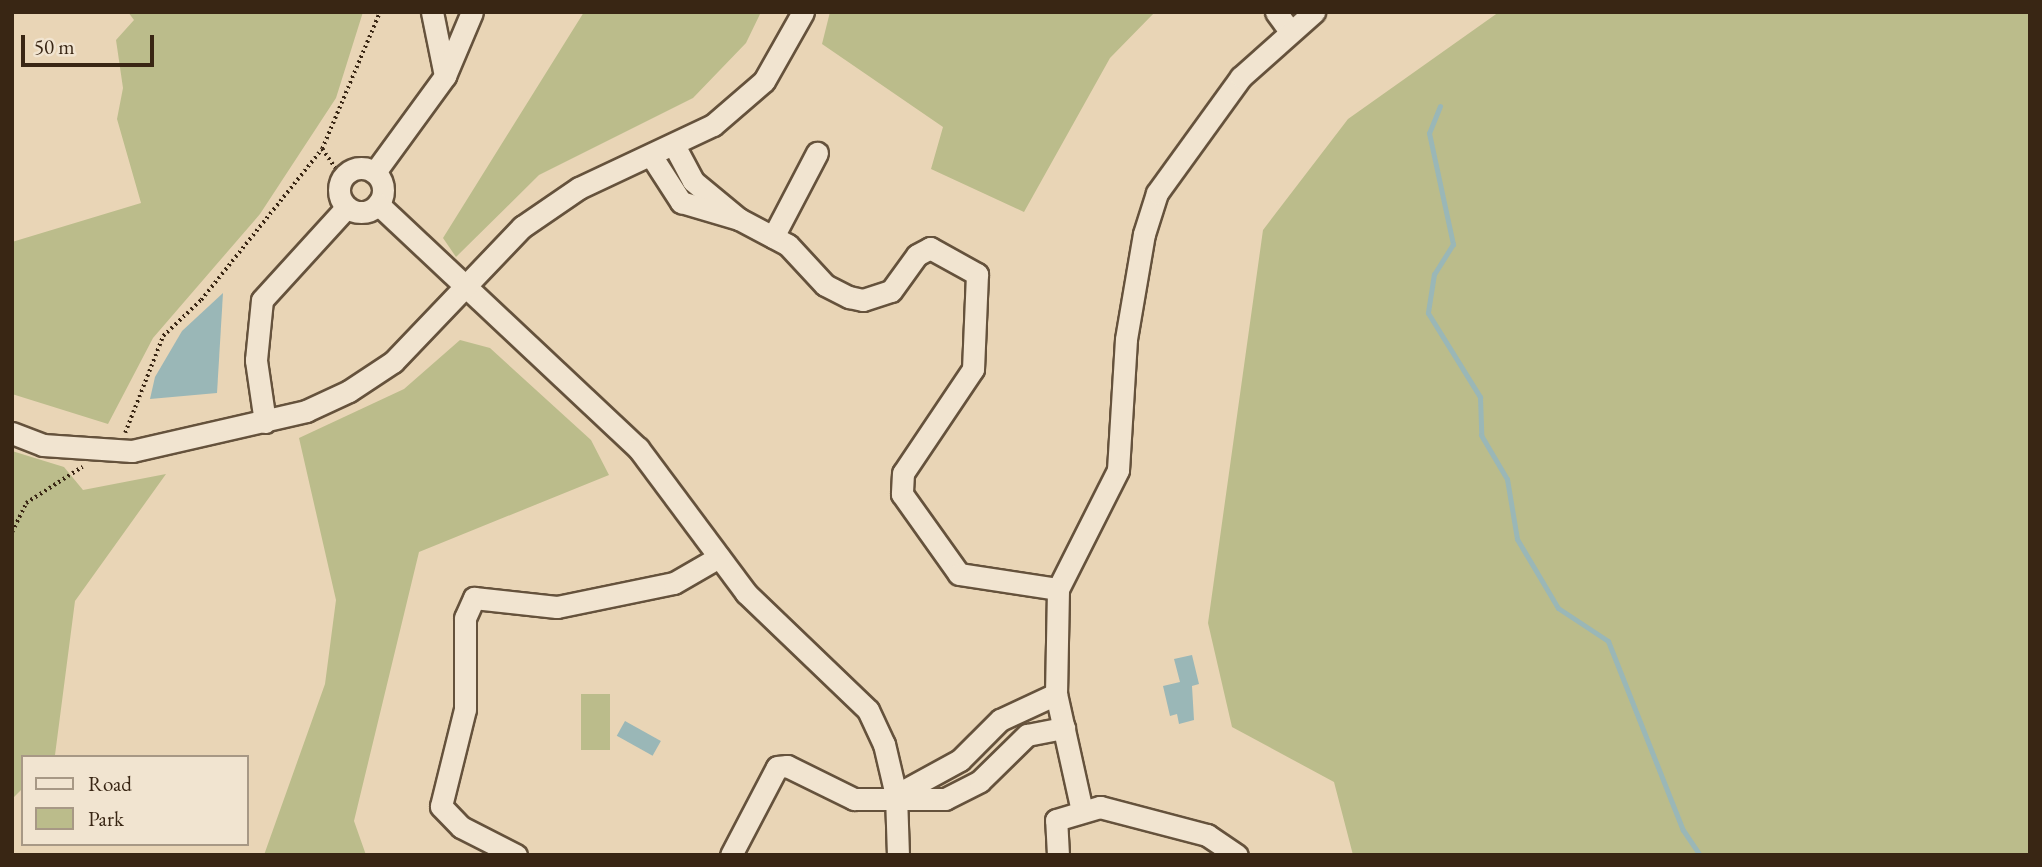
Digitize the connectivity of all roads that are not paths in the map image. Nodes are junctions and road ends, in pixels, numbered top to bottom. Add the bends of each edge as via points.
1 (432, 12) edge
2 (472, 12) edge
3 (803, 12) edge
4 (1276, 12) edge
5 (1314, 12) edge
6 (1289, 30) junction
7 (445, 76) junction
8 (675, 147) junction
9 (817, 153) dead end
10 (652, 157) junction
11 (375, 172) junction
12 (378, 204) junction
13 (347, 207) junction
14 (739, 219) junction
15 (773, 237) junction
16 (467, 291) junction
17 (265, 422) junction
18 (12, 433) edge
19 (719, 556) junction
20 (1058, 589) junction
21 (1056, 694) junction
22 (1010, 715) junction
23 (1064, 728) junction
24 (1021, 739) junction
25 (896, 795) junction
26 (1082, 811) junction
27 (516, 855) edge
28 (731, 855) edge
29 (898, 855) edge
30 (1058, 855) edge
31 (1237, 855) edge

1 - 7 street
2 - 7 street
3 - 8 street via 764,81 713,125
4 - 6 street
5 - 6 street
6 - 20 street via 1241,77 1157,193 1134,274 1118,470
7 - 11 street
8 - 10 street
8 - 14 street via 692,181
9 - 15 street
10 - 14 street via 681,202
10 - 16 street via 579,188 522,227
11 - 12 street via 383,187
11 - 13 street via 357,168 342,178 340,196
12 - 13 street via 363,212
12 - 16 street
13 - 17 street via 262,300 256,360
14 - 15 street
15 - 20 street via 825,285 863,300 900,285 909,264 930,248 977,274 973,369 903,473 901,494 959,573
16 - 17 street via 393,362 349,391
16 - 19 street via 638,448
17 - 18 street via 114,452 43,445
19 - 25 street via 746,593 868,710
19 - 27 street via 674,583 557,607 474,598 466,618 465,709 440,806 461,828
20 - 21 street
21 - 22 street
21 - 23 street
22 - 24 street
22 - 25 street via 960,760
23 - 24 street
23 - 26 street
24 - 25 street via 980,781 945,799
25 - 28 street via 854,799 787,766 777,767
25 - 29 street
26 - 30 street via 1056,820
26 - 31 street via 1114,807 1158,818 1207,835

